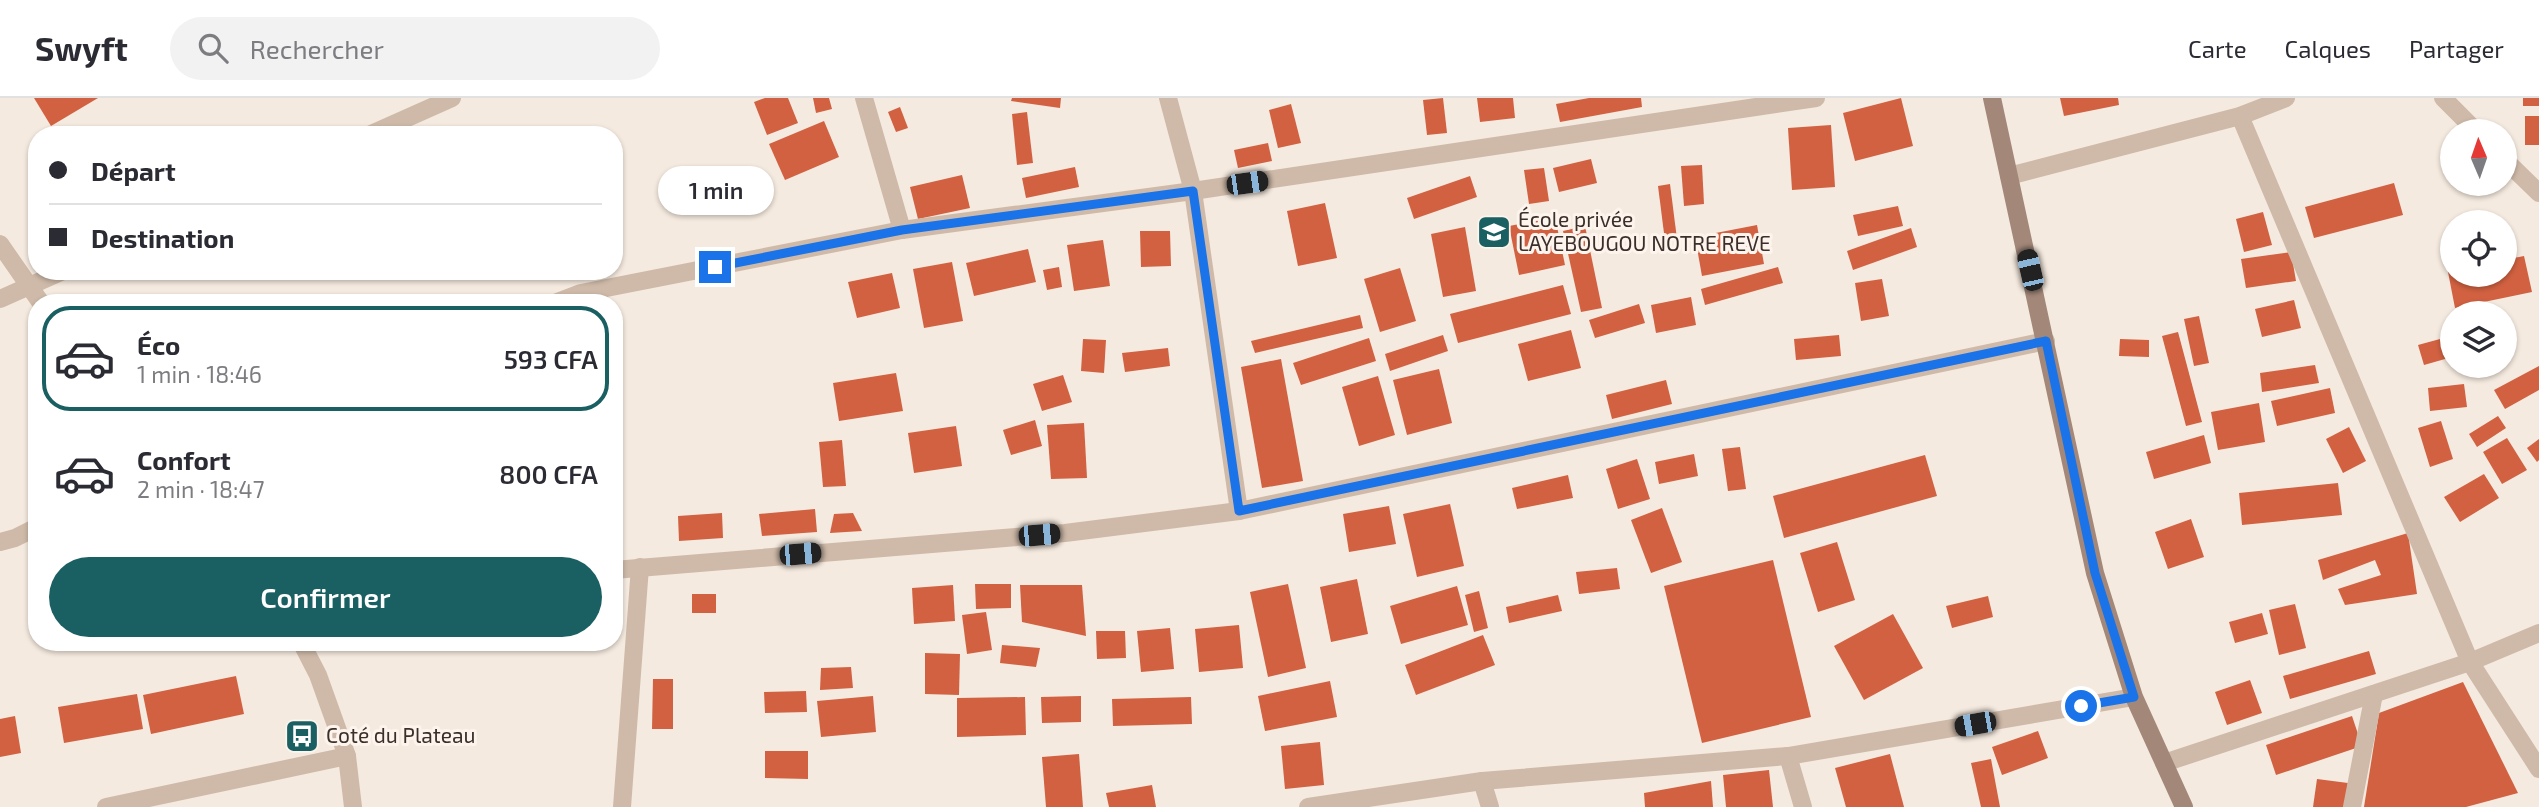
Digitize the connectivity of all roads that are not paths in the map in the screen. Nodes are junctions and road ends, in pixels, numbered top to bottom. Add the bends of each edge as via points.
1 (452, 98) edge
2 (864, 98) edge
3 (1168, 98) edge
4 (1816, 98) edge
5 (1992, 98) edge
6 (2286, 98) edge
7 (2443, 98) edge
8 (2240, 116) junction
9 (2464, 119) edge
10 (389, 126) edge
11 (2517, 172) edge
12 (2009, 176) junction
13 (1193, 191) junction
14 (2539, 193) edge
15 (902, 230) junction
16 (0, 244) edge
17 (43, 280) edge
18 (28, 287) junction
19 (34, 294) edge
20 (578, 294) edge
21 (0, 299) edge
22 (2046, 341) junction
23 (1239, 511) junction
24 (28, 532) edge
25 (0, 542) edge
26 (623, 566) edge
27 (640, 567) junction
28 (2539, 633) edge
29 (305, 651) edge
30 (2470, 662) junction
31 (2374, 694) junction
32 (2134, 697) junction
33 (1788, 756) junction
34 (347, 757) junction
35 (2164, 763) junction
36 (2539, 769) edge
37 (1482, 781) junction
38 (107, 807) edge
39 (354, 807) edge
40 (622, 807) edge
41 (1308, 807) edge
42 (1490, 807) edge
43 (1803, 807) edge
44 (2184, 807) edge
45 (2352, 807) edge

1 - 10 street
2 - 15 street
3 - 13 street
4 - 13 street
5 - 12 main road
6 - 8 street
7 - 9 street
8 - 12 street
8 - 30 street
11 - 14 street
12 - 22 main road
13 - 15 street
13 - 23 street
15 - 20 street
16 - 18 street
17 - 18 street
18 - 19 street
18 - 21 street
22 - 23 street
22 - 32 main road via 2095,573
23 - 27 street via 1065,533
24 - 25 street
26 - 27 street
27 - 40 street
28 - 30 street
29 - 34 street
30 - 31 street
30 - 36 street
31 - 35 street
31 - 45 street
32 - 33 street
32 - 35 main road
33 - 37 street
33 - 43 street
34 - 38 street
34 - 39 street
35 - 44 main road
37 - 41 street
37 - 42 street

